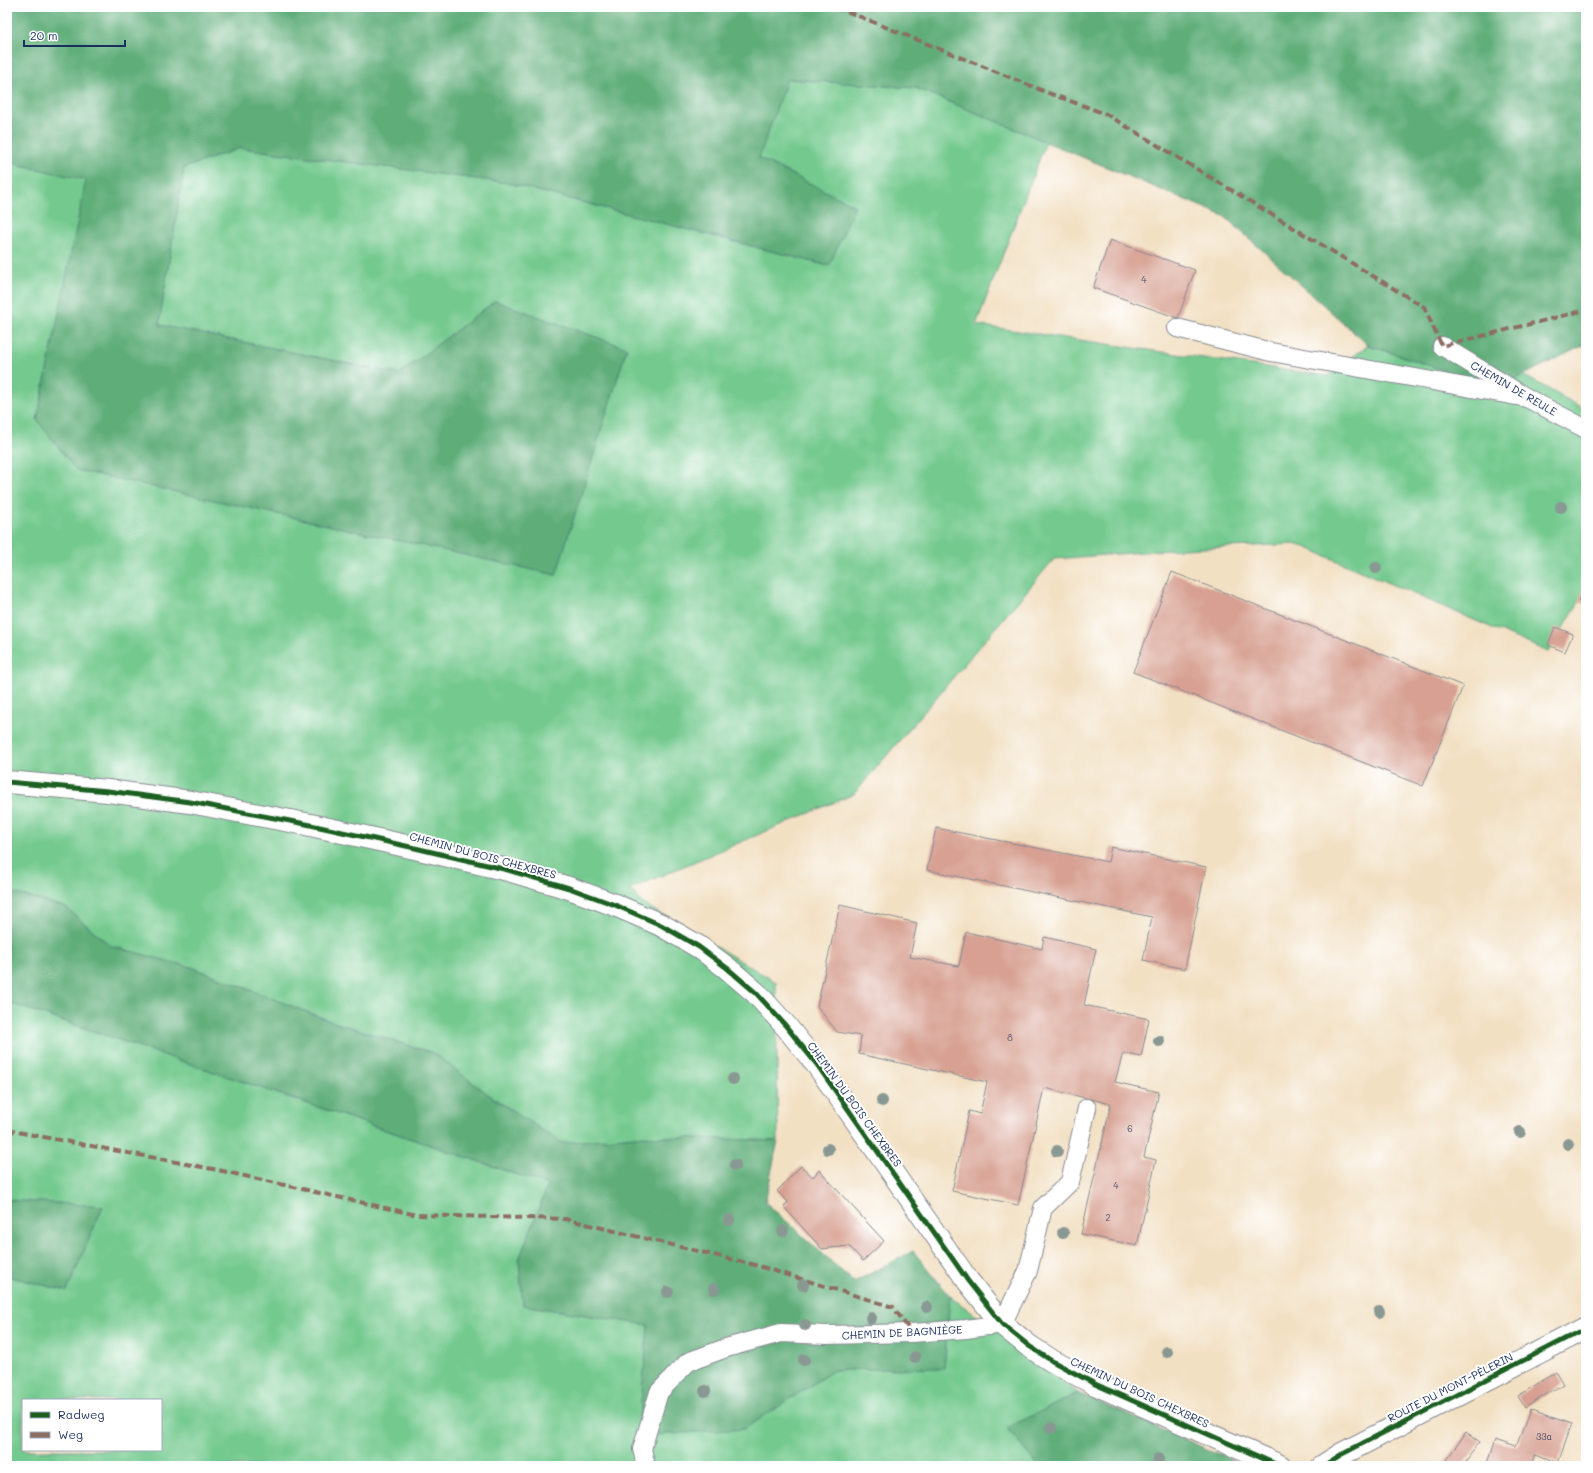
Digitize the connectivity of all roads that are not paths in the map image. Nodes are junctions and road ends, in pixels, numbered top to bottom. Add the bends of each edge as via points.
1 (1177, 328) dead end
2 (1442, 346) dead end
3 (1527, 398) junction
4 (1586, 429) edge
5 (7, 782) edge
6 (1087, 1108) dead end
7 (1002, 1324) junction
8 (1586, 1328) edge
9 (646, 1466) edge
10 (1280, 1466) edge
11 (1323, 1466) edge

1 - 3 lane via 1271,352
2 - 3 lane, CHEMIN DE REULE
3 - 4 lane, CHEMIN DE REULE
5 - 7 street, CHEMIN DU BOIS CHEXBRES via 108,791 190,802 306,824 508,870 569,888 661,925 699,947 727,968 756,993 785,1025 818,1066 968,1281
6 - 7 lane via 1070,1182 1044,1208 1028,1271
7 - 9 lane, CHEMIN DE BAGNIÈGE via 912,1333 781,1333 726,1348 688,1362 659,1392 642,1449
7 - 10 street, CHEMIN DU BOIS CHEXBRES via 1046,1357 1095,1384
8 - 11 street, ROUTE DU MONT-PÈLERIN

